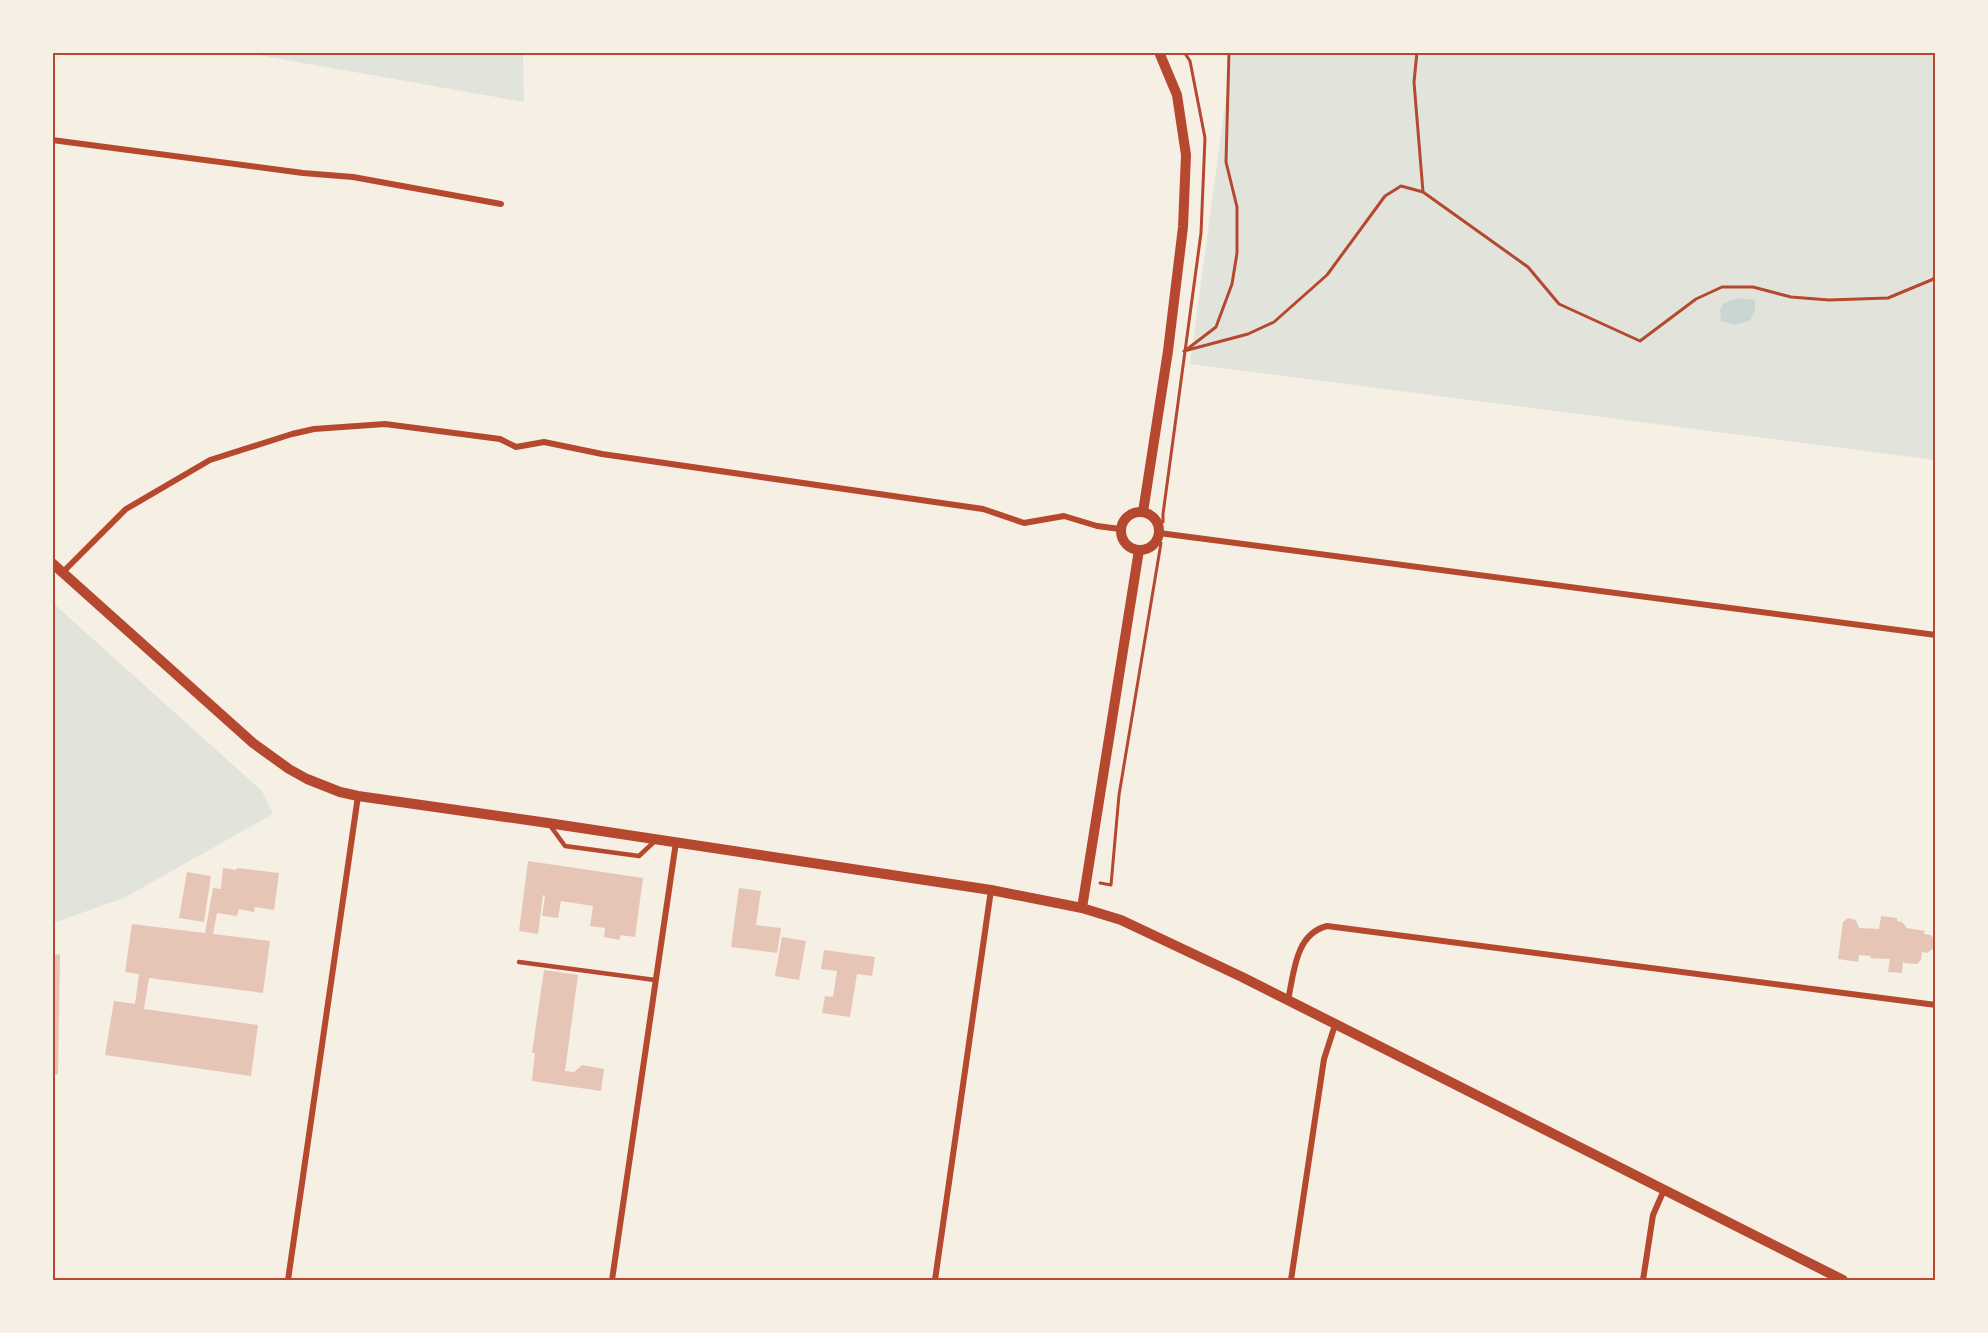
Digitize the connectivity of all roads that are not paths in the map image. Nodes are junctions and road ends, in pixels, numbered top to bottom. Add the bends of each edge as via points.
1 (1159, 52) edge
2 (52, 140) edge
3 (501, 204) dead end
4 (1143, 512) junction
5 (1120, 529) junction
6 (1159, 533) junction
7 (1139, 550) junction
8 (52, 563) edge
9 (63, 572) junction
10 (1935, 635) edge
11 (358, 796) junction
12 (548, 823) junction
13 (657, 839) junction
14 (676, 842) junction
15 (991, 890) junction
16 (1082, 908) junction
17 (519, 962) dead end
18 (655, 981) junction
19 (1288, 1000) junction
20 (1935, 1005) edge
21 (1335, 1025) junction
22 (1664, 1190) junction
23 (288, 1281) edge
24 (612, 1281) edge
25 (935, 1281) edge
26 (1291, 1281) edge
27 (1643, 1281) edge
28 (1843, 1281) edge

1 - 4 street via 1177,95 1186,155 1183,227
2 - 3 street via 353,177
4 - 5 street via 1131,514
4 - 6 street via 1154,517
5 - 7 street via 1123,541
5 - 9 street via 1064,516 1024,523 982,509 602,454 544,442 516,447 500,439 385,424 355,425 292,434 210,460 126,509
6 - 7 street via 1155,543
6 - 10 street
7 - 16 street
8 - 9 street
9 - 11 street via 262,750 307,779
11 - 12 street
11 - 23 street
12 - 13 street
12 - 13 lane via 565,846 639,856
13 - 14 street
14 - 15 street
14 - 18 street
15 - 16 street
15 - 25 street
16 - 19 street via 1159,936
17 - 18 lane
18 - 24 street
19 - 20 street via 1302,944 1312,931 1327,926
19 - 21 street
21 - 22 street
21 - 26 street via 1324,1059
22 - 27 street via 1653,1215
22 - 28 street

